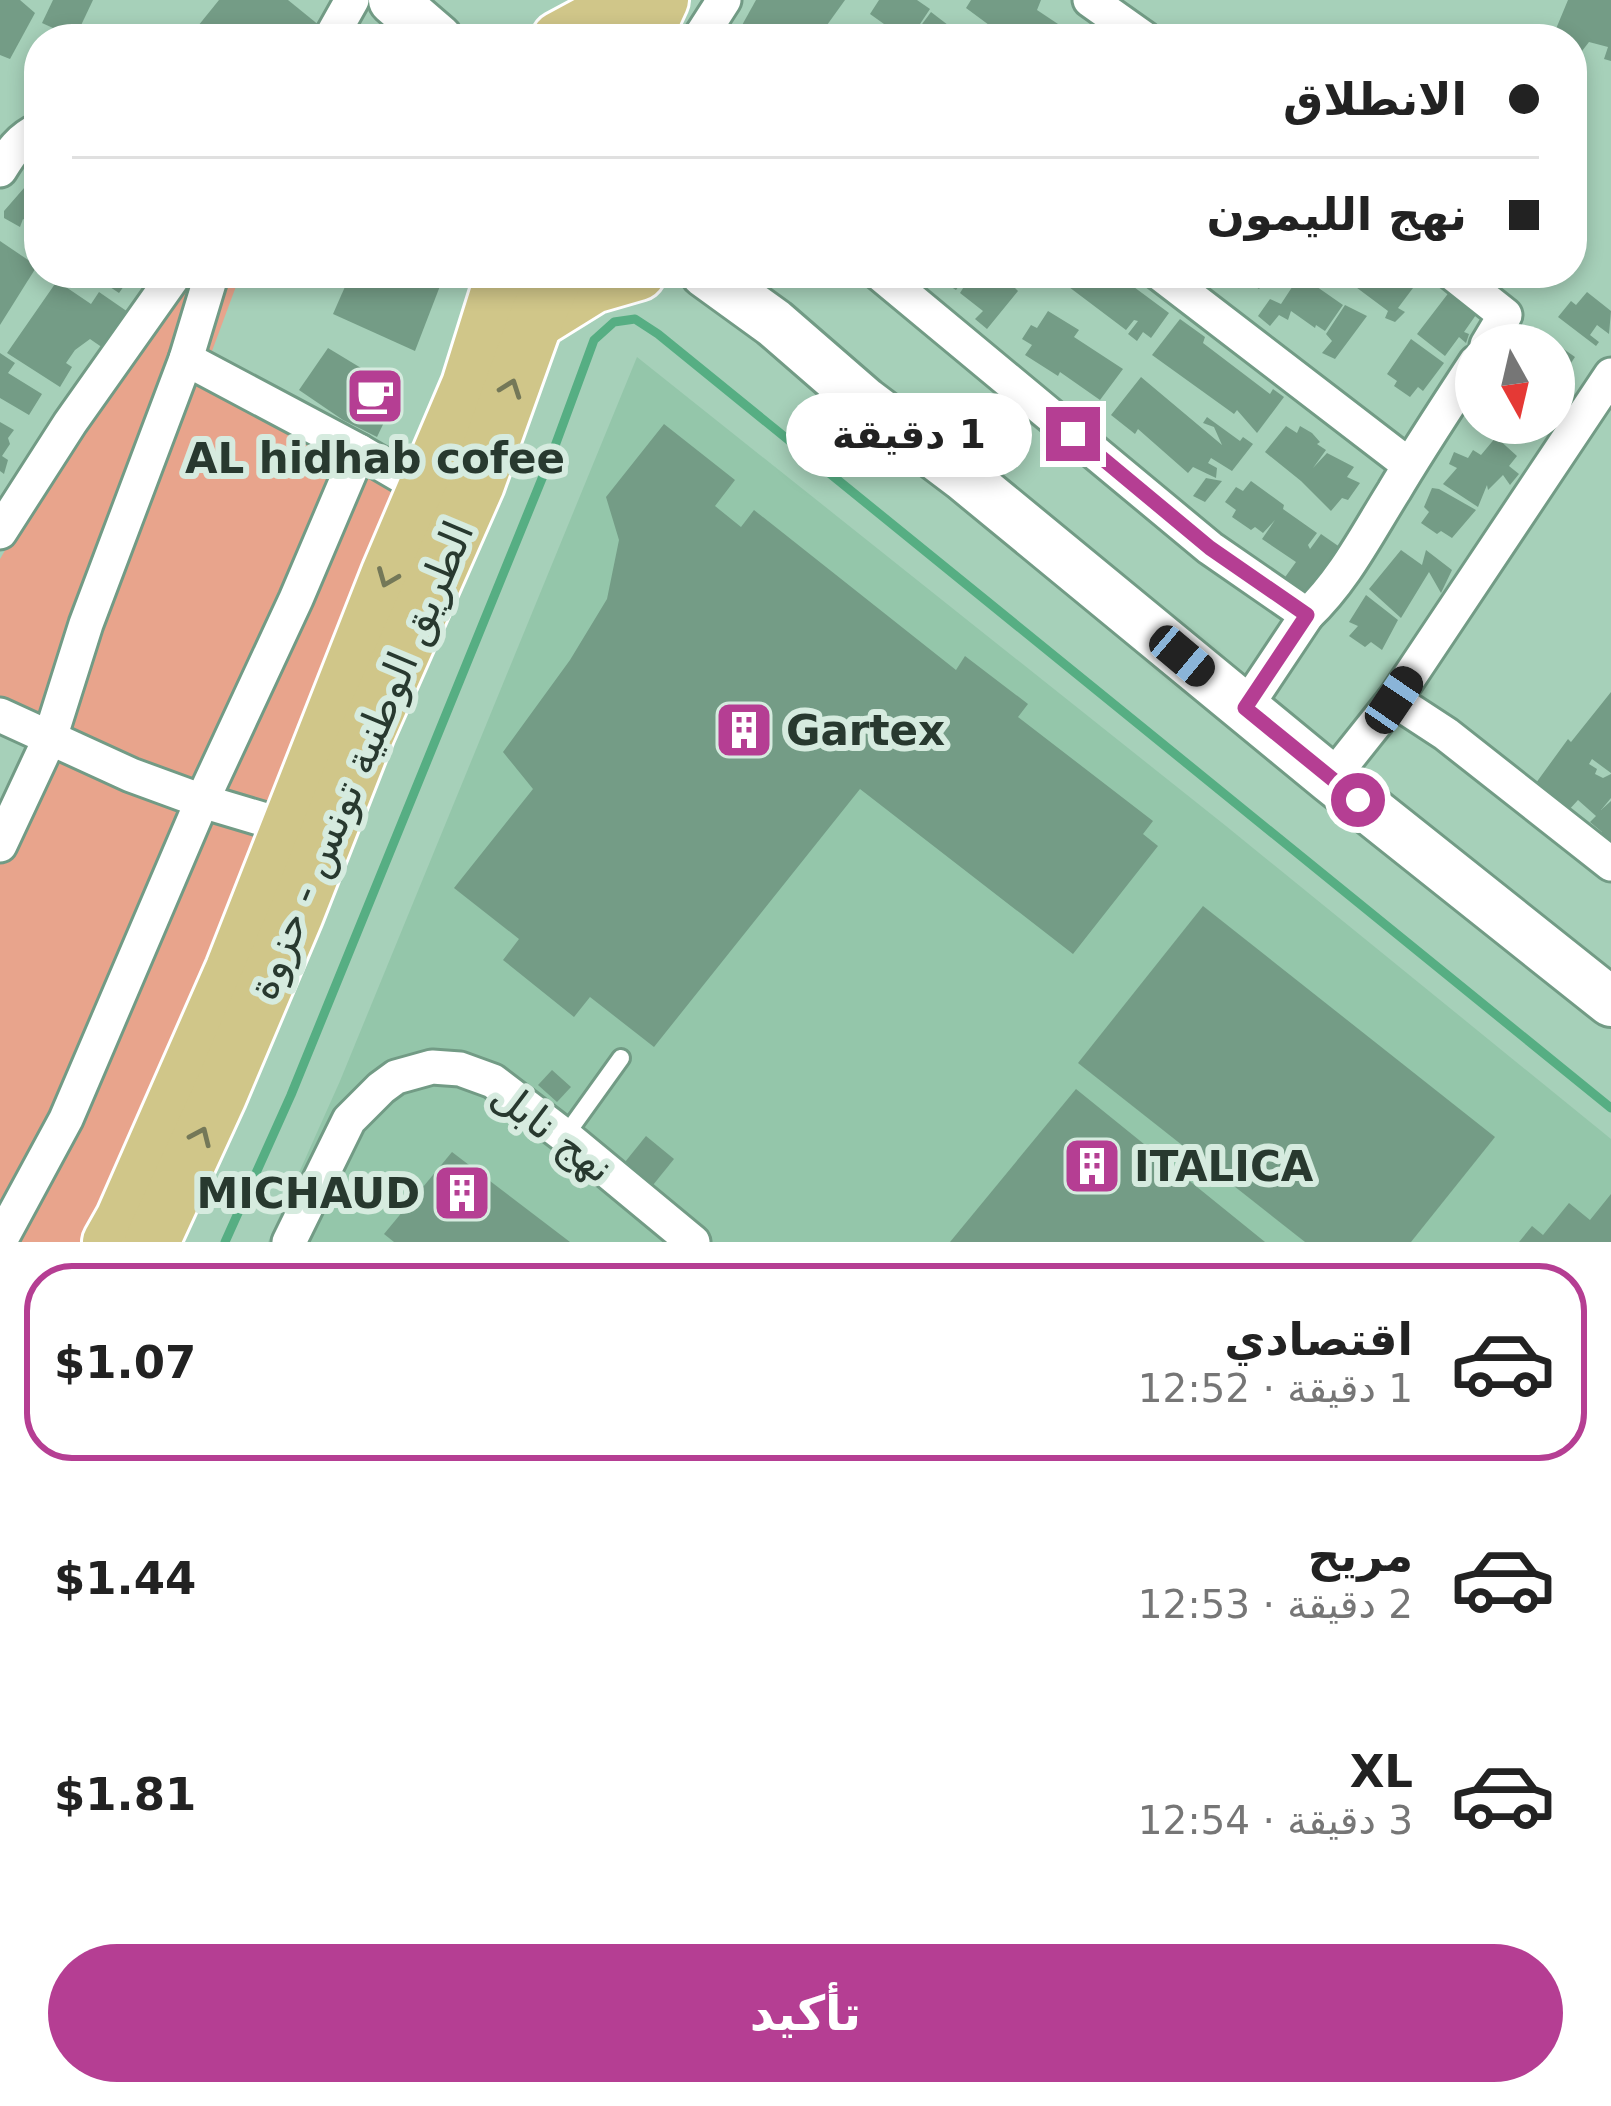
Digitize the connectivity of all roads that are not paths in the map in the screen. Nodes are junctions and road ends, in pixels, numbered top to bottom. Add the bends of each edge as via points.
1 (392, 0) edge
2 (1090, 0) edge
3 (627, 16) edge
4 (420, 24) edge
5 (587, 24) edge
6 (1124, 24) edge
7 (24, 137) edge
8 (0, 170) edge
9 (165, 288) edge
10 (207, 288) edge
11 (499, 288) edge
12 (550, 288) edge
13 (590, 288) edge
14 (726, 288) edge
15 (746, 288) edge
16 (897, 288) edge
17 (1179, 288) edge
18 (1471, 288) edge
19 (535, 322) junction
20 (774, 323) junction
21 (1500, 324) edge
22 (186, 359) junction
23 (1611, 376) edge
24 (1455, 394) edge
25 (359, 452) junction
26 (1409, 465) junction
27 (424, 489) junction
28 (0, 532) edge
29 (1307, 615) junction
30 (1394, 700) junction
31 (1245, 708) junction
32 (0, 715) edge
33 (50, 738) junction
34 (1331, 779) junction
35 (202, 801) junction
36 (289, 827) junction
37 (0, 845) edge
38 (1611, 864) edge
39 (1611, 1001) edge
40 (621, 1058) dead end
41 (565, 1136) junction
42 (0, 1241) edge
43 (110, 1242) edge
44 (152, 1242) edge
45 (290, 1242) edge
46 (693, 1242) edge

1 - 4 street
2 - 6 street
3 - 5 main road
7 - 8 street
9 - 28 street
10 - 22 street
11 - 27 main road, الطريق الوطنية تونس - حزوة
12 - 19 main road, الطريق الوطنية تونس - حزوة
13 - 19 main road
14 - 20 street
15 - 20 street
16 - 29 street via 1210,548
17 - 26 street
18 - 21 street via 1505,315
44 -> 19 main road, الطريق الوطنية تونس - حزوة via 477,484
20 - 31 street
22 - 25 street
22 - 33 street
23 - 30 street
24 - 26 street
25 - 27 street
25 - 35 street
26 - 29 street via 1344,573
27 -> 36 main road, الطريق الوطنية تونس - حزوة
29 - 31 street
30 - 34 street
30 - 38 street
31 - 34 street
32 - 33 street
33 - 35 street
33 - 37 street
34 - 39 street
35 - 36 street
35 - 42 street via 66,1119
36 - 43 main road, الطريق الوطنية تونس - حزوة
40 - 41 lane
41 - 45 street, نهج نابل via 493,1081 460,1069 396,1078 349,1120
41 - 46 street, نهج نابل

